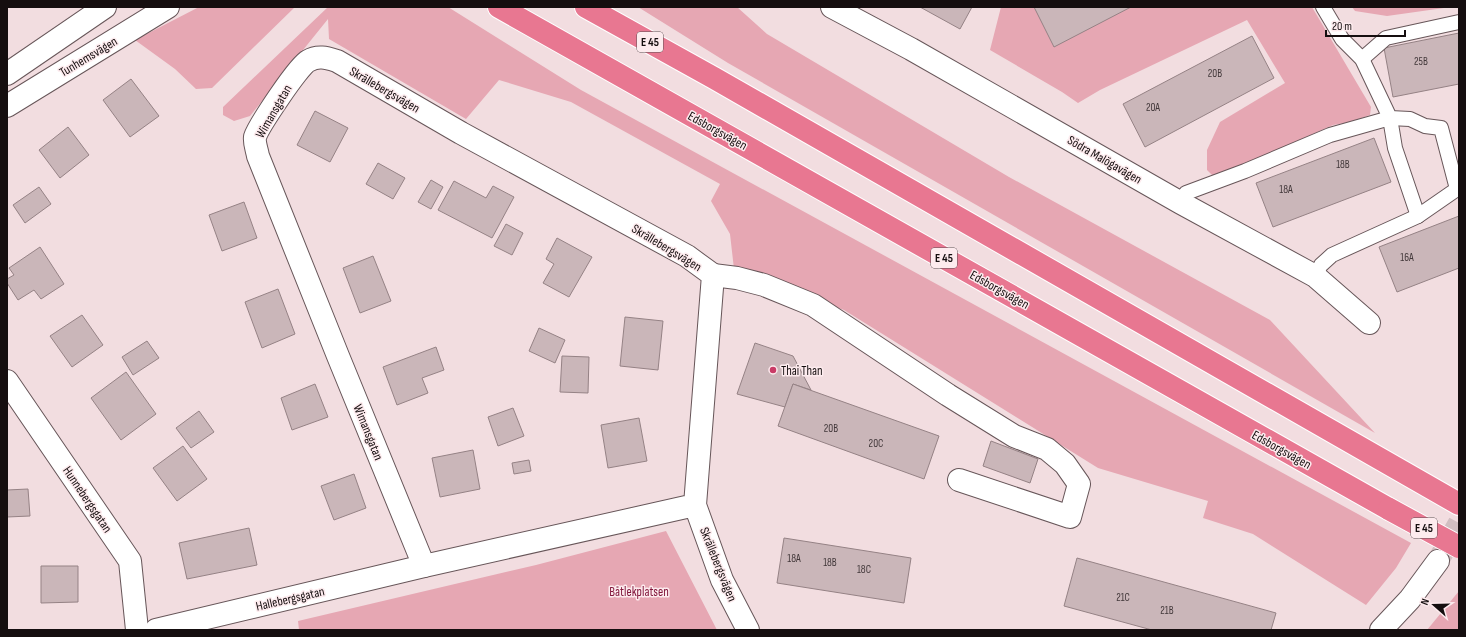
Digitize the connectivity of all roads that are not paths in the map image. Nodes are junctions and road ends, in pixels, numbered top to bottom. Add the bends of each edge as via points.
1 (105, 7) edge
2 (168, 7) edge
3 (499, 7) edge
4 (586, 7) edge
5 (832, 7) edge
6 (1323, 7) edge
7 (1459, 22) edge
8 (320, 56) joint
9 (1362, 60) junction
10 (7, 74) edge
11 (7, 106) edge
12 (1390, 118) junction
13 (1181, 203) junction
14 (1418, 216) junction
15 (713, 275) junction
16 (1315, 276) junction
17 (1369, 323) dead end
18 (7, 381) edge
19 (959, 480) dead end
20 (1459, 504) edge
21 (695, 505) junction
22 (1459, 547) edge
23 (1438, 561) tunnel mouth
24 (424, 566) junction
25 (137, 630) edge
26 (156, 630) edge
27 (748, 630) edge
28 (1382, 630) edge

1 - 10 street
2 - 11 street, Tunhemsvägen
3 - 22 highway, Edsborgsvägen / E 45, bridge
4 - 20 highway, E 45
5 - 13 street, Södra Malögavägen via 954,73
6 - 9 lane via 1342,39
7 - 9 lane via 1386,38
8 - 15 street, Skrällebergsvägen via 337,61 461,133 687,256
8 - 24 street, Wimansgatan via 307,61 297,71 274,105 255,138 258,156
9 - 12 lane
12 - 13 lane via 1330,135 1186,193
12 - 14 lane via 1395,148
12 - 14 lane via 1410,119 1425,126 1441,128 1457,189
13 - 16 street, Södra Malögavägen
14 - 16 lane via 1332,255 1321,265
15 - 19 street via 764,285 813,305 1014,436 1047,449 1065,464 1079,484 1070,517
15 - 21 street, Skrällebergsvägen
16 - 17 street, Södra Malögavägen
18 - 25 street, Hunnebergsgatan via 130,561
21 - 24 street
21 - 27 street, Skrällebergsvägen via 722,580
23 - 28 street via 1410,599
24 - 26 street, Hallebergsgatan

